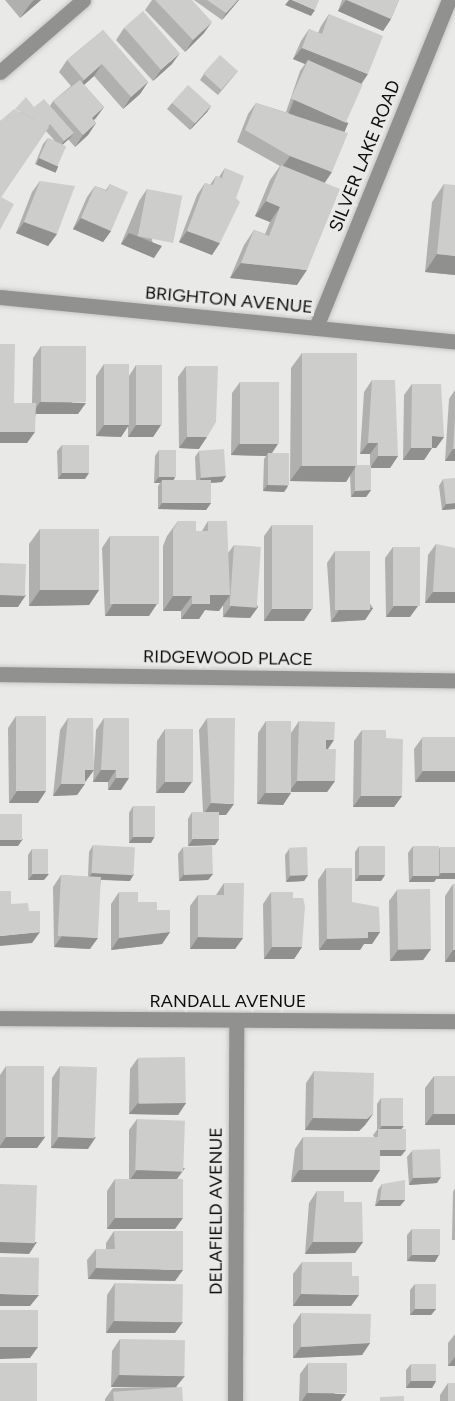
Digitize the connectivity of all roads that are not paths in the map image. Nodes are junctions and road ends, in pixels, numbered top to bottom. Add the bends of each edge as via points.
1 (82, 0) edge
2 (449, 0) edge
3 (0, 72) edge
4 (0, 297) edge
5 (316, 327) junction
6 (455, 342) edge
7 (0, 674) edge
8 (455, 680) edge
9 (0, 1018) edge
10 (236, 1021) junction
11 (455, 1021) edge
12 (235, 1401) edge

1 - 3 street
2 - 5 street, SILVER LAKE ROAD
4 - 5 street, BRIGHTON AVENUE
5 - 6 street, BRIGHTON AVENUE
7 - 8 street, RIDGEWOOD PLACE
9 - 10 street, RANDALL AVENUE
10 - 11 street, RANDALL AVENUE
10 - 12 street, DELAFIELD AVENUE

